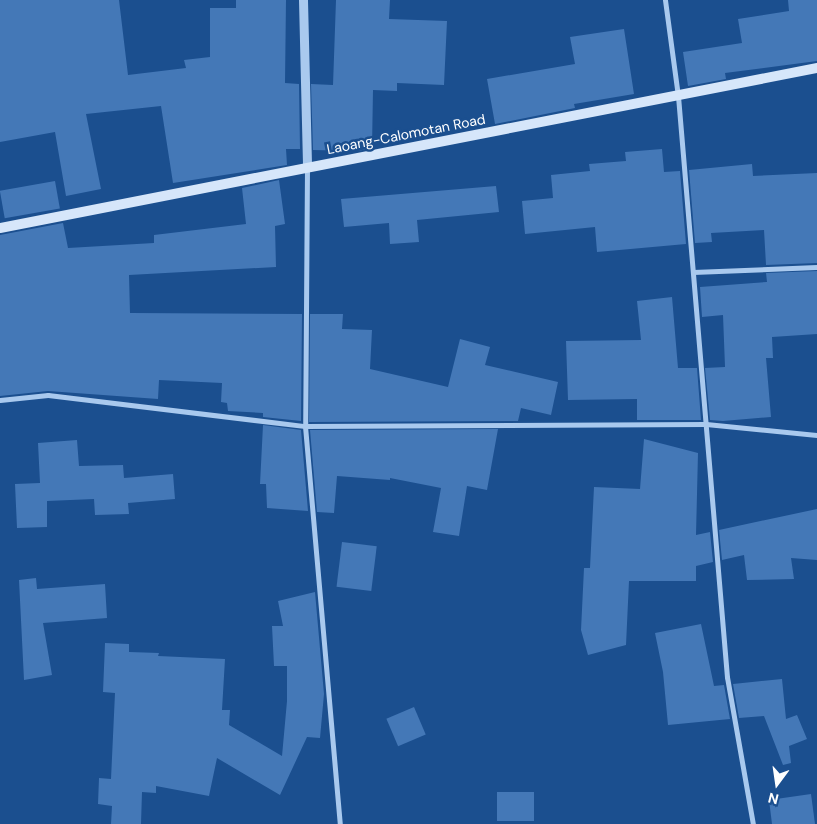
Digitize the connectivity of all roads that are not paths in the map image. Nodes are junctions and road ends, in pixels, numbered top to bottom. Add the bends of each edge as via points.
1 (303, 0) edge
2 (664, 0) edge
3 (817, 68) edge
4 (678, 96) junction
5 (307, 168) junction
6 (0, 228) edge
7 (817, 267) edge
8 (693, 272) junction
9 (0, 400) edge
10 (706, 424) junction
11 (305, 426) junction
12 (817, 434) edge
13 (340, 824) edge
14 (753, 824) edge

1 - 5 street
2 - 4 street
3 - 4 main road, Laoang-Calomotan Road
4 - 5 main road, Laoang-Calomotan Road
4 - 8 street
5 - 6 main road, Laoang-Calomotan Road
5 - 11 street
7 - 8 street
8 - 10 street
9 - 11 street via 48,395
10 - 11 street
10 - 12 street
10 - 14 street via 727,677
11 - 13 street

